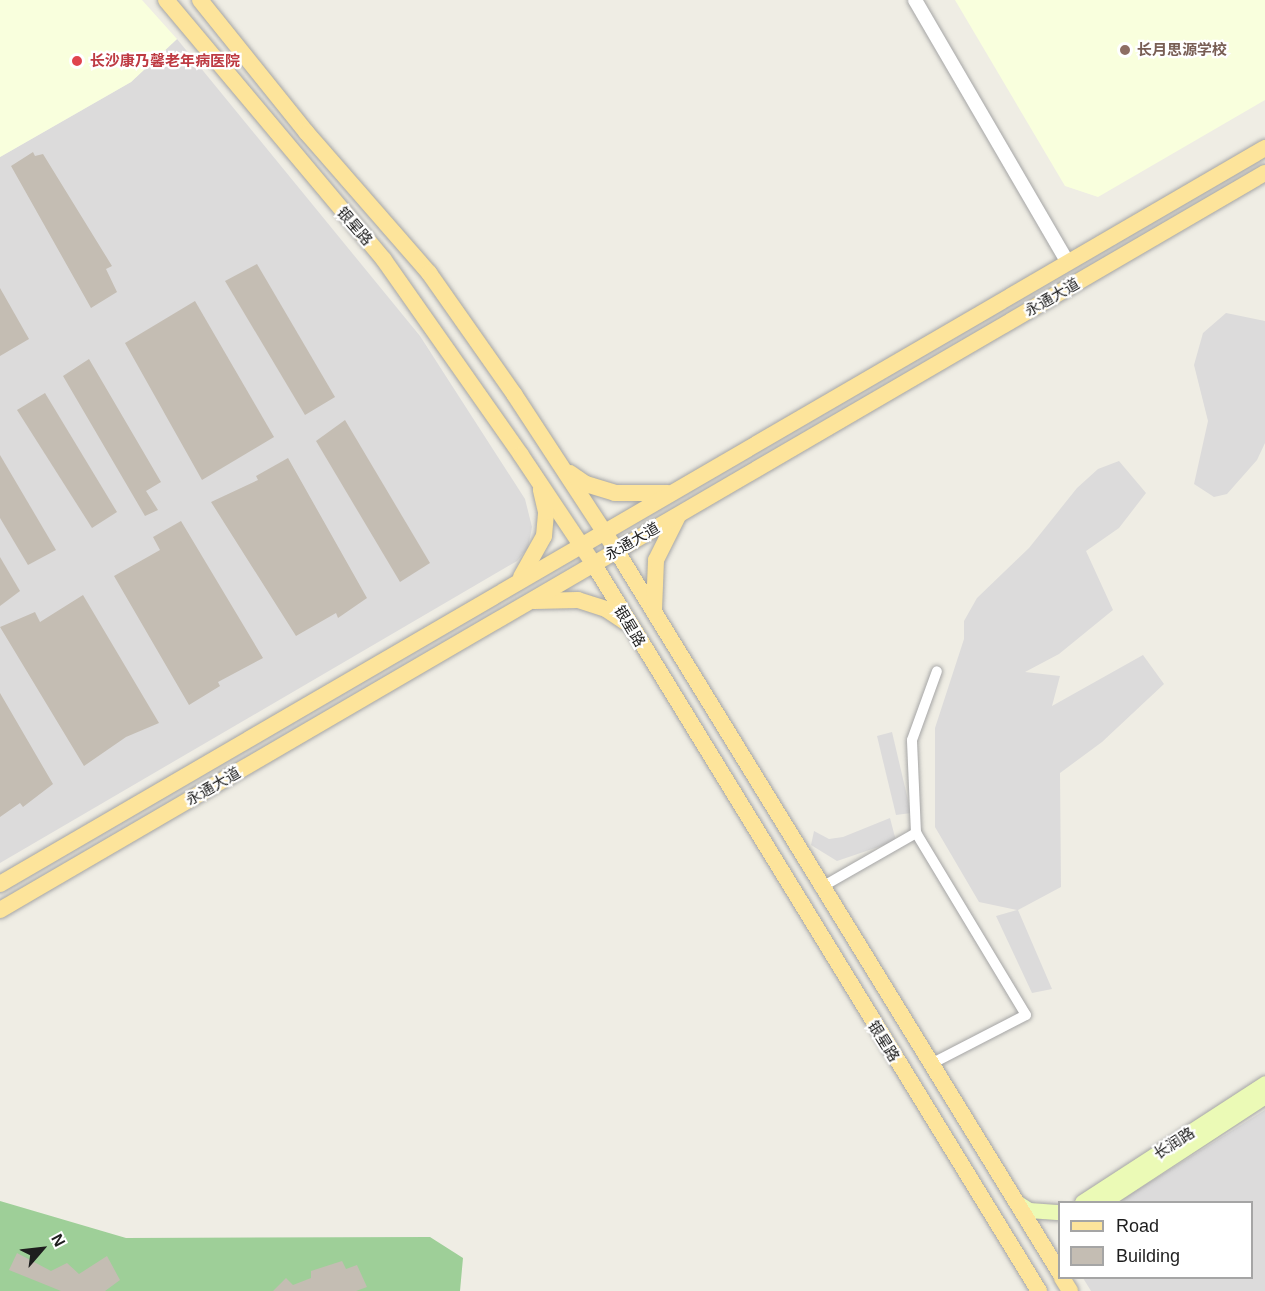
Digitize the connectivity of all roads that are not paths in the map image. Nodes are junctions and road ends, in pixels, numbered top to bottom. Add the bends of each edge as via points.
1 (166, 0) edge
2 (200, 0) edge
3 (915, 0) edge
4 (1265, 148) edge
5 (1265, 173) edge
6 (1068, 263) junction
7 (562, 467) junction
8 (537, 478) junction
9 (672, 493) junction
10 (680, 512) junction
11 (604, 532) junction
12 (582, 545) junction
13 (616, 550) junction
14 (593, 563) junction
15 (516, 584) junction
16 (527, 602) junction
17 (655, 614) junction
18 (631, 627) junction
19 (937, 671) dead end
20 (916, 833) junction
21 (0, 884) edge
22 (820, 888) junction
23 (0, 910) edge
24 (929, 1065) junction
25 (1265, 1083) edge
26 (1265, 1096) edge
27 (1014, 1200) junction
28 (1085, 1201) edge
29 (1106, 1201) edge
30 (1058, 1212) edge
31 (1058, 1271) edge
32 (1039, 1291) edge

1 - 8 main road, 银星路 via 390,268
2 - 7 main road, 银星路 via 307,133 429,273
3 - 6 street
4 - 6 main road, 永通大道
5 - 10 main road, 永通大道
6 - 9 main road, 永通大道
7 - 9 main road via 586,484 615,493
7 - 11 main road, 银星路
8 - 12 main road, 银星路
8 - 15 main road via 546,512 544,537
9 - 11 main road, 永通大道
10 - 13 main road, 永通大道
10 - 17 main road via 656,560
11 - 12 main road, 永通大道
11 - 13 main road, 银星路
12 - 14 main road, 银星路
12 - 15 main road, 永通大道
13 - 14 main road, 永通大道
13 - 17 main road, 银星路
14 - 16 main road, 永通大道
14 - 18 main road, 银星路
15 - 21 main road, 永通大道
16 - 18 main road via 578,600 606,609
16 - 23 main road, 永通大道
17 - 22 main road, 银星路
18 - 32 main road, 银星路
19 - 20 street via 912,740
20 - 22 street
20 - 24 street via 1026,1015
22 - 24 main road, 银星路
24 - 27 main road, 银星路
25 - 28 main road, 长润路
26 - 29 main road, 长润路
27 - 30 main road via 1029,1210
27 - 31 main road, 银星路

